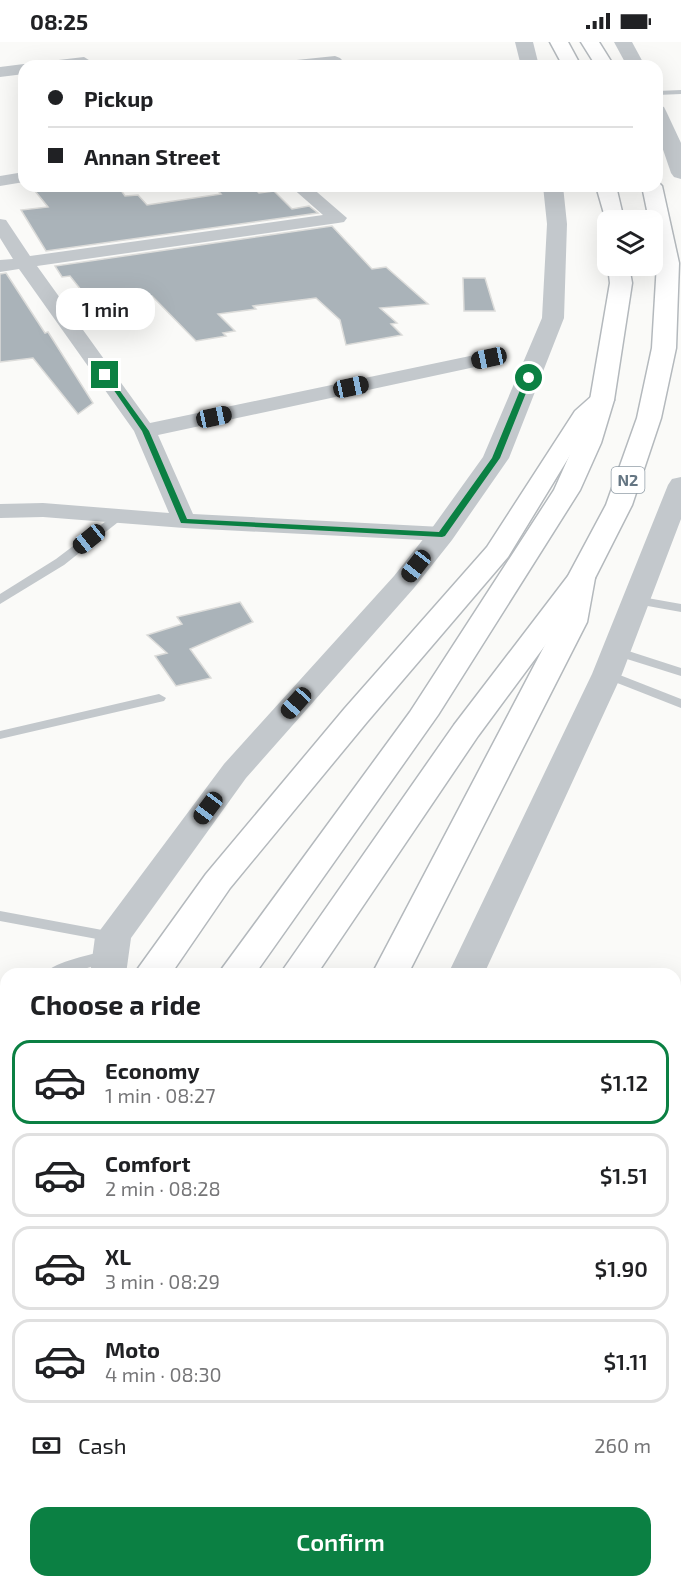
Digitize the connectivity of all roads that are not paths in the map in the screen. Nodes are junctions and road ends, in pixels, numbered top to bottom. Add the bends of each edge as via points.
1 (524, 42) edge
2 (559, 42) edge
3 (591, 42) edge
4 (623, 42) edge
5 (72, 49) dead end
6 (83, 60) edge
7 (528, 60) edge
8 (569, 60) edge
9 (602, 60) edge
10 (633, 60) edge
11 (18, 70) edge
12 (0, 72) edge
13 (681, 92) edge
14 (663, 93) edge
15 (663, 126) edge
16 (680, 168) edge
17 (18, 178) edge
18 (0, 181) edge
19 (306, 192) edge
20 (554, 192) edge
21 (607, 192) edge
22 (653, 192) edge
23 (612, 210) edge
24 (0, 224) edge
25 (24, 262) junction
26 (0, 266) edge
27 (620, 276) edge
28 (489, 358) dead end
29 (602, 400) junction
30 (145, 431) junction
31 (681, 485) edge
32 (0, 511) edge
33 (118, 516) junction
34 (184, 521) junction
35 (442, 534) junction
36 (581, 578) junction
37 (0, 600) edge
38 (636, 600) junction
39 (681, 608) edge
40 (611, 662) junction
41 (681, 672) edge
42 (159, 698) dead end
43 (681, 704) edge
44 (0, 735) edge
45 (0, 916) edge
46 (110, 955) edge
47 (64, 968) edge
48 (156, 968) edge
49 (240, 968) edge
50 (302, 968) edge
51 (393, 968) edge
52 (469, 968) edge

1 - 7 street
2 - 8 highway
3 - 9 highway
4 - 10 street
5 - 6 street
11 - 12 street
13 - 14 lane
15 - 16 street
17 - 18 street
19 - 25 street via 338,218
20 - 35 street via 557,224 553,318 496,458
21 - 23 highway
22 - 36 highway, N2 via 668,263 664,348 649,418 619,505
24 - 25 street
25 - 26 street
25 - 30 street
27 - 29 highway
28 - 30 street
29 - 48 highway via 572,432 498,551 218,881
29 - 49 highway via 567,490 423,715
30 - 34 street
31 - 38 street
32 - 33 street
33 - 34 street
33 - 37 lane via 60,562
34 - 35 street
35 - 46 street via 235,771
36 - 50 highway, N2 via 465,732
36 - 51 highway via 572,622
38 - 39 lane
38 - 40 street
40 - 41 lane
40 - 43 lane
40 - 52 street
42 - 44 lane
45 - 46 lane
46 - 47 lane

